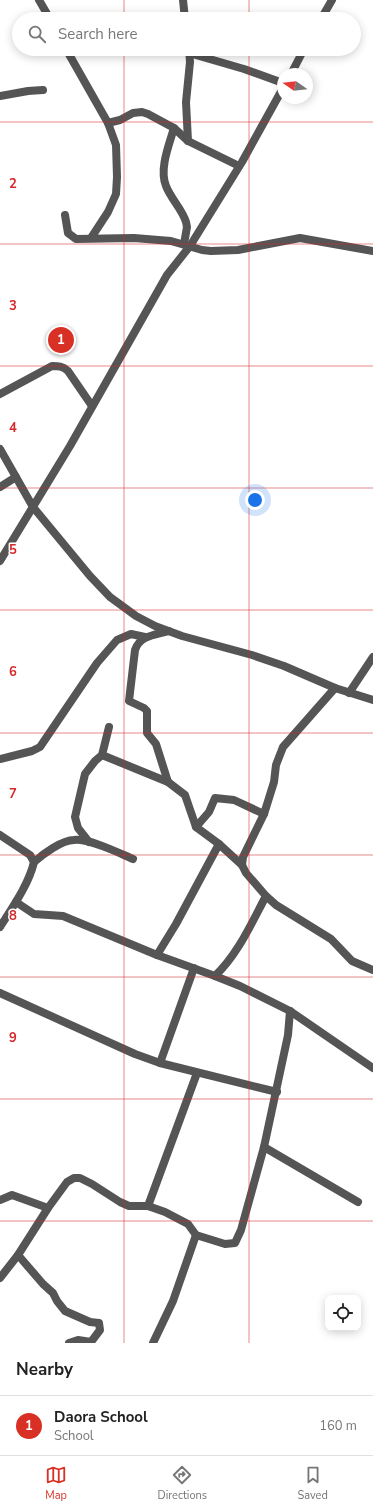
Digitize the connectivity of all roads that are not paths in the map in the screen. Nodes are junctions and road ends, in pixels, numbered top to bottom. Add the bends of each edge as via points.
1 (39, 0) edge
2 (183, 0) edge
3 (332, 0) edge
4 (46, 12) edge
5 (184, 12) edge
6 (325, 12) edge
7 (70, 56) edge
8 (189, 56) edge
9 (204, 56) edge
10 (300, 56) edge
11 (293, 68) edge
12 (277, 81) edge
13 (43, 90) dead end
14 (0, 96) edge
15 (277, 99) edge
16 (108, 123) junction
17 (174, 128) junction
18 (188, 141) junction
19 (239, 166) junction
20 (65, 215) dead end
21 (91, 238) junction
22 (187, 245) junction
23 (373, 251) edge
24 (0, 394) edge
25 (92, 406) junction
26 (0, 449) edge
27 (16, 477) junction
28 (0, 487) edge
29 (33, 507) junction
30 (0, 562) edge
31 (169, 631) junction
32 (145, 638) junction
33 (373, 657) edge
34 (334, 688) junction
35 (349, 693) junction
36 (373, 700) edge
37 (109, 727) dead end
38 (102, 755) junction
39 (0, 759) edge
40 (168, 782) junction
41 (264, 814) junction
42 (196, 827) junction
43 (0, 835) edge
44 (89, 842) junction
45 (219, 844) junction
46 (133, 859) dead end
47 (34, 862) junction
48 (242, 864) junction
49 (266, 896) junction
50 (16, 902) junction
51 (0, 927) edge
52 (157, 955) junction
53 (194, 968) junction
54 (373, 970) edge
55 (215, 976) junction
56 (0, 993) edge
57 (290, 1011) junction
58 (160, 1063) junction
59 (373, 1068) edge
60 (197, 1073) junction
61 (277, 1092) junction
62 (264, 1147) junction
63 (0, 1200) edge
64 (358, 1202) dead end
65 (148, 1206) junction
66 (48, 1208) junction
67 (196, 1234) junction
68 (18, 1255) junction
69 (0, 1278) edge
70 (69, 1343) edge
71 (153, 1343) edge

1 - 4 street
2 - 5 street
3 - 6 street
7 - 16 street
8 - 18 street via 186,102
9 - 12 street
10 - 11 street
13 - 14 street
15 - 19 street
16 - 17 street via 142,112
16 - 21 street via 116,145 116,194
17 - 18 street
17 - 22 street via 164,178 186,222
18 - 19 street
19 - 22 street
20 - 21 street via 68,233 73,238
21 - 22 street via 134,238
22 - 23 street via 202,250 230,250 300,238
22 - 25 street
24 - 25 street via 52,366 58,366 68,371
25 - 29 street
26 - 27 street
27 - 28 street
27 - 29 street
29 - 30 street
29 - 31 street via 110,597 136,616
31 - 32 street
31 - 34 street via 284,666
32 - 39 street via 131,634 117,640 40,747
32 - 40 street via 137,644 135,650 129,700 147,711 147,733 156,744
33 - 35 street
34 - 35 street
34 - 41 street via 283,747
35 - 36 street
37 - 38 street
38 - 40 street
38 - 44 street via 85,774 76,817 78,828
40 - 42 street via 185,795
41 - 42 street via 234,800 216,798 209,812
41 - 48 street
42 - 45 street
43 - 47 street via 30,855
44 - 46 street
44 - 47 street via 74,839 49,850
45 - 48 street
45 - 52 street
47 - 50 street
48 - 49 street via 246,873
49 - 54 street via 331,939 352,961
49 - 55 street via 236,952
50 - 51 street
50 - 52 street via 34,914 63,916
52 - 53 street
53 - 55 street
53 - 58 street
55 - 57 street
56 - 58 street
57 - 59 street
57 - 61 street
58 - 60 street
60 - 61 street
60 - 65 street
61 - 62 street
62 - 64 street
62 - 67 street via 235,1242 225,1244
63 - 66 street via 12,1195
65 - 66 street via 130,1206 80,1178 74,1178 67,1182
65 - 67 street via 188,1224
66 - 68 street
67 - 71 street via 173,1301
68 - 69 street
68 - 70 street via 53,1292 65,1311 90,1322 99,1323 100,1330 91,1342 78,1340

